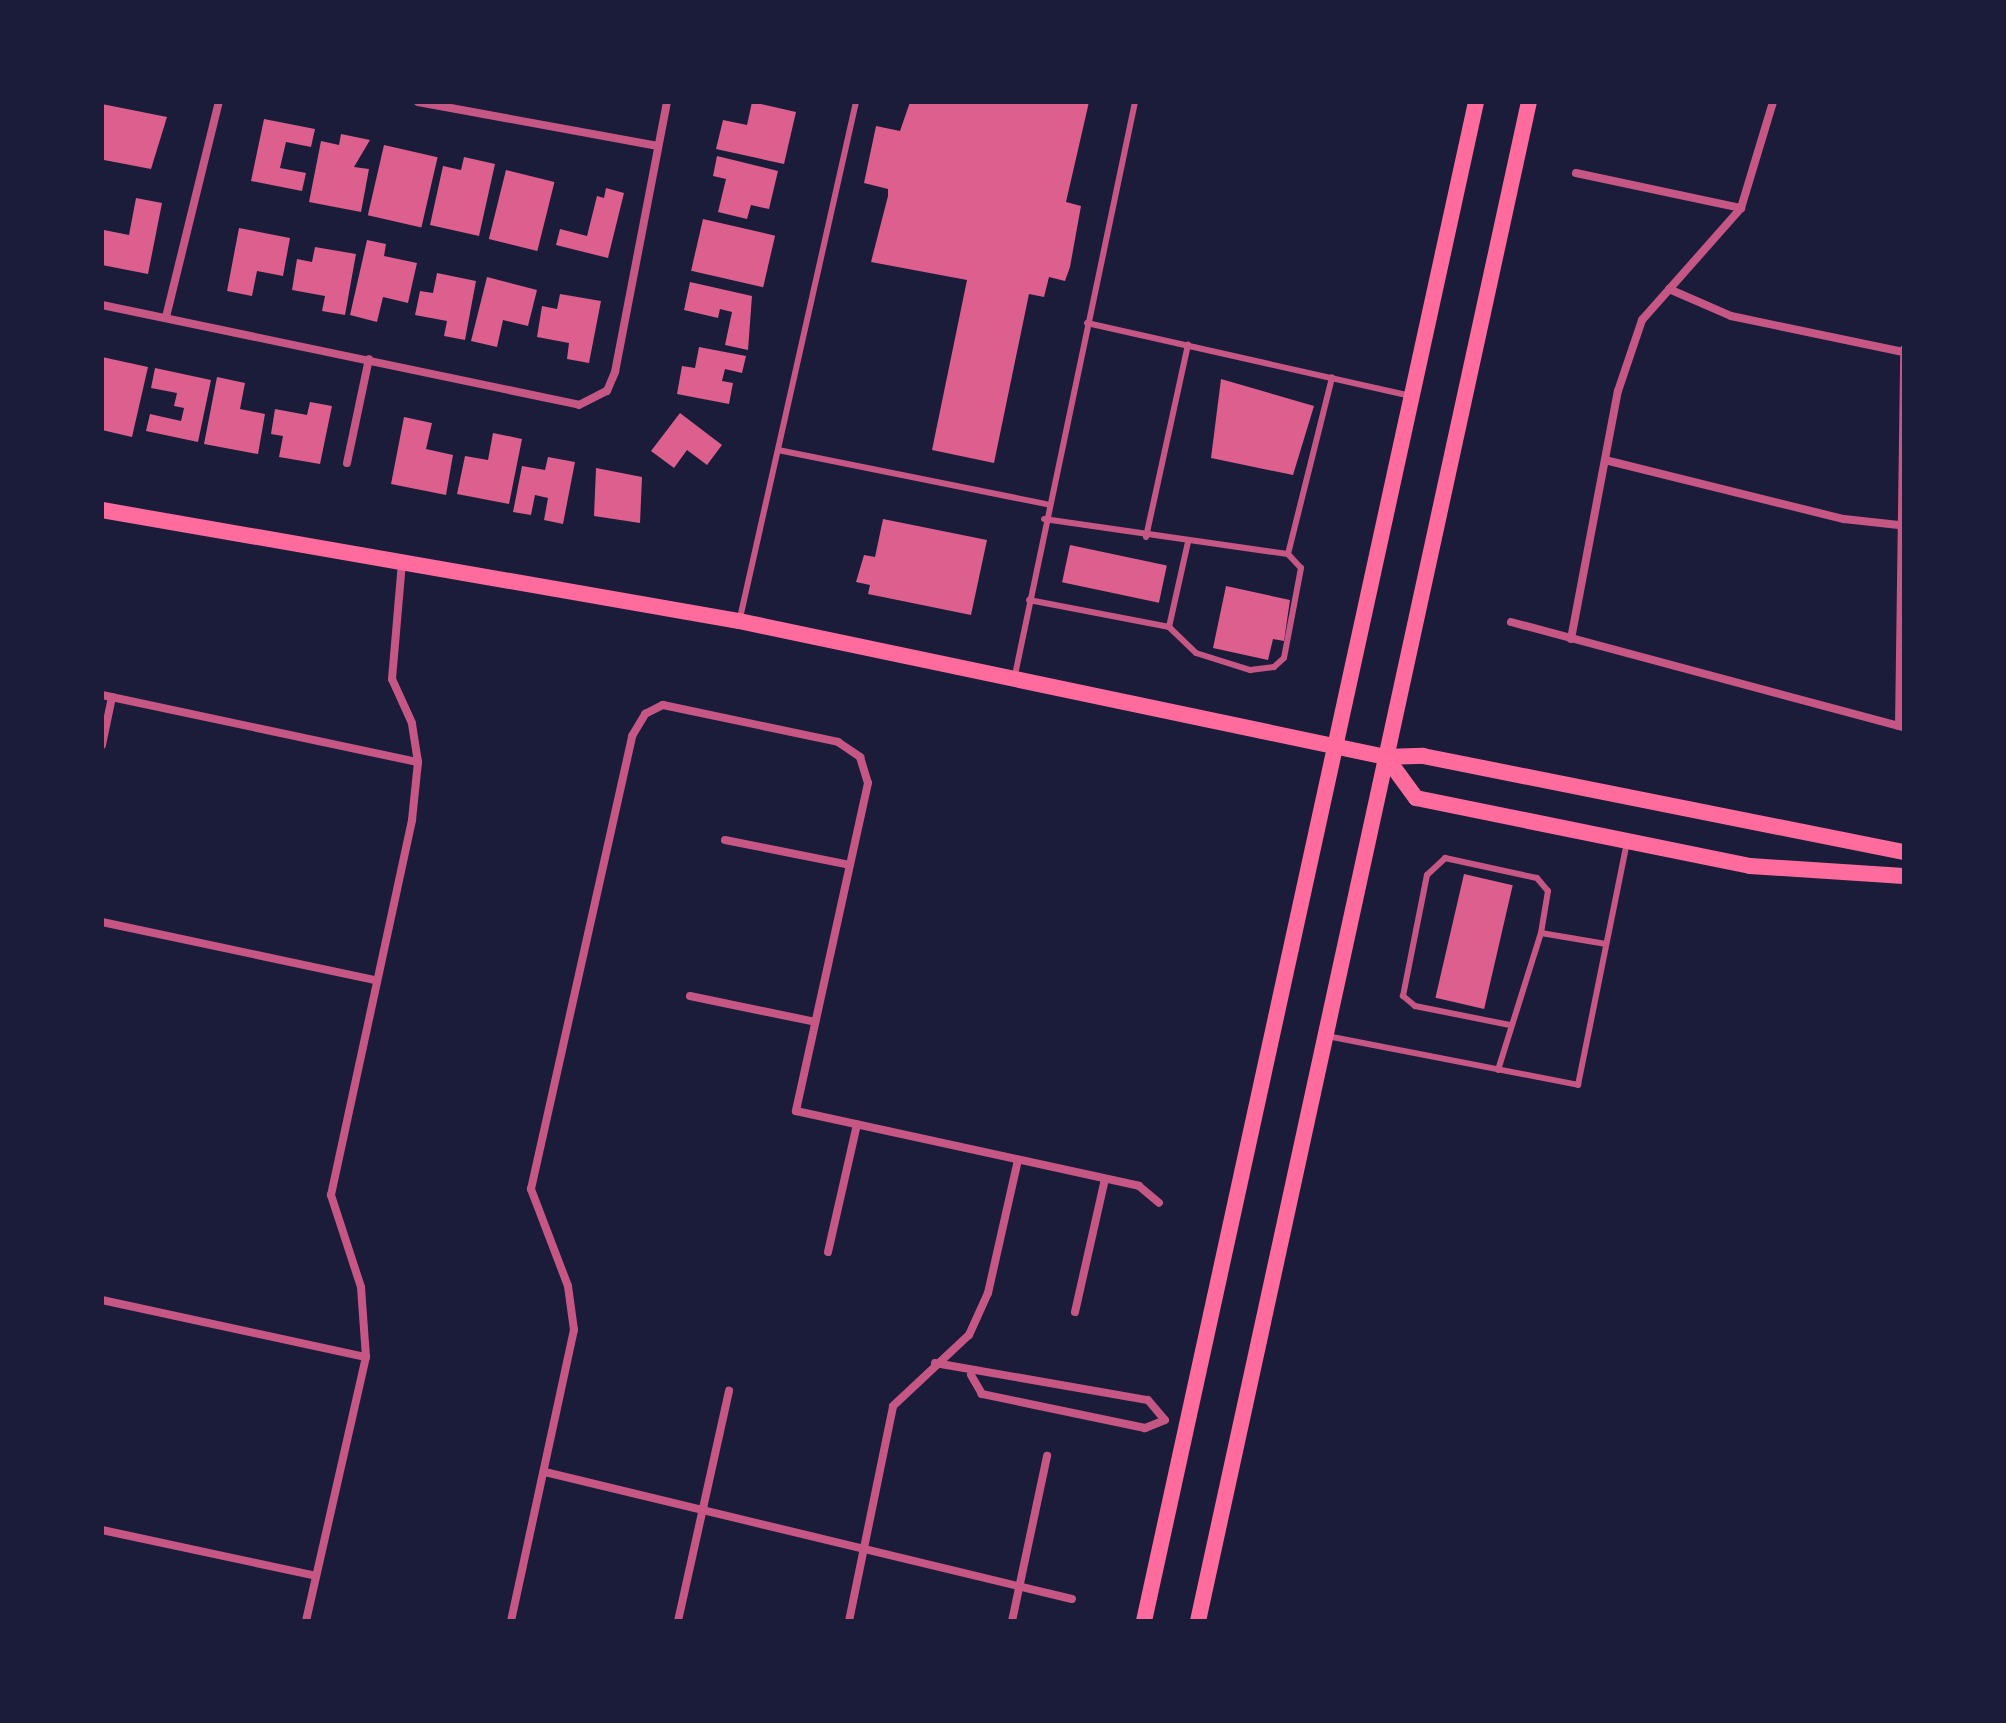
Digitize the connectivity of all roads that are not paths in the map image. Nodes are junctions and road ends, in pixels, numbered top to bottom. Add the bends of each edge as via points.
1 (219, 102) edge
2 (418, 102) edge
3 (667, 102) edge
4 (856, 102) edge
5 (1135, 102) edge
6 (1476, 102) edge
7 (1529, 102) edge
8 (1773, 102) edge
9 (658, 146) junction
10 (1576, 173) dead end
11 (1741, 208) junction
12 (1669, 289) junction
13 (102, 305) edge
14 (166, 317) junction
15 (1087, 323) junction
16 (1188, 345) junction
17 (1904, 351) edge
18 (369, 359) junction
19 (1332, 377) junction
20 (1410, 396) junction
21 (778, 450) junction
22 (1605, 460) junction
23 (347, 463) dead end
24 (1047, 504) junction
25 (102, 510) edge
26 (1044, 519) junction
27 (1899, 525) junction
28 (1146, 537) junction
29 (1188, 542) junction
30 (1288, 554) junction
31 (402, 563) junction
32 (1029, 600) junction
33 (739, 621) junction
34 (1511, 622) dead end
35 (1169, 627) junction
36 (1571, 639) junction
37 (1015, 675) junction
38 (102, 695) edge
39 (112, 697) junction
40 (1902, 726) edge
41 (102, 745) edge
42 (1332, 745) junction
43 (1386, 757) junction
44 (418, 762) junction
45 (725, 840) dead end
46 (1627, 841) junction
47 (1904, 852) edge
48 (850, 865) junction
49 (1904, 876) edge
50 (102, 922) edge
51 (1541, 933) junction
52 (1606, 944) junction
53 (374, 980) junction
54 (690, 996) dead end
55 (815, 1022) junction
56 (1510, 1025) junction
57 (1327, 1036) junction
58 (1498, 1070) junction
59 (857, 1124) junction
60 (1018, 1160) junction
61 (1105, 1179) junction
62 (1159, 1203) dead end
63 (828, 1252) dead end
64 (102, 1300) edge
65 (1075, 1312) dead end
66 (366, 1357) junction
67 (935, 1363) junction
68 (971, 1375) junction
69 (729, 1391) dead end
70 (1165, 1420) junction
71 (1187, 1423) junction
72 (1047, 1456) dead end
73 (545, 1472) junction
74 (703, 1510) junction
75 (102, 1530) edge
76 (864, 1548) junction
77 (316, 1576) junction
78 (1019, 1586) junction
79 (1072, 1599) dead end
80 (306, 1621) edge
81 (511, 1621) edge
82 (678, 1621) edge
83 (849, 1621) edge
84 (1012, 1621) edge
85 (1144, 1621) edge
86 (1198, 1621) edge

1 - 14 street
2 - 9 street
3 - 9 street
4 - 21 lane
5 - 15 lane
6 - 20 main road
7 - 43 main road
8 - 11 street
9 - 18 street via 607,391 579,405
10 - 11 street
11 - 12 street
12 - 17 street via 1731,316
12 - 22 street via 1642,320
13 - 14 street
14 - 18 street
15 - 16 lane
15 - 24 lane
16 - 19 lane
16 - 28 lane
17 - 27 street
18 - 23 street
19 - 20 lane
19 - 30 lane
20 - 42 main road
21 - 24 lane
21 - 33 lane
22 - 27 street via 1844,519
22 - 36 street
24 - 26 lane
25 - 31 main road
26 - 28 lane
26 - 32 lane
27 - 40 street
28 - 29 lane
29 - 30 lane
29 - 35 lane
30 - 35 lane via 1301,568 1284,658 1274,667 1250,670 1196,653
31 - 33 main road
31 - 44 street via 392,679 412,723
32 - 35 lane
32 - 37 lane
33 - 37 main road
34 - 36 street
36 - 40 street
37 - 42 main road
38 - 39 street
39 - 41 street
39 - 44 street
42 - 43 main road
42 - 71 main road
43 - 46 main road via 1416,798
43 - 47 main road via 1423,756
43 - 57 main road
44 - 53 street via 412,820
45 - 48 street
46 - 49 main road via 1750,866
46 - 52 lane
48 - 55 street
48 - 73 street via 868,783 860,757 838,742 663,705 645,714 632,736 531,1189 568,1286 574,1330
50 - 53 street
51 - 52 lane
51 - 56 lane
51 - 56 lane via 1548,891 1537,878 1445,858 1427,875 1403,996 1415,1006
52 - 58 lane via 1578,1085
53 - 66 street via 331,1195 361,1287
54 - 55 street
55 - 59 street via 796,1111
56 - 58 lane
57 - 58 lane
57 - 86 main road
59 - 60 street
59 - 63 street
60 - 61 street
60 - 67 street via 988,1293 969,1335
61 - 62 street via 1139,1186
61 - 65 street
64 - 66 street
66 - 77 street
67 - 68 street
67 - 76 street via 893,1406
68 - 70 street via 990,1367 1148,1400
68 - 70 street via 982,1394 1145,1428
69 - 74 street
70 - 71 street
71 - 85 main road
72 - 78 street
73 - 74 street
73 - 81 street
74 - 76 street
74 - 82 street
75 - 77 street
76 - 78 street
76 - 83 street
77 - 80 street
78 - 79 street
78 - 84 street

